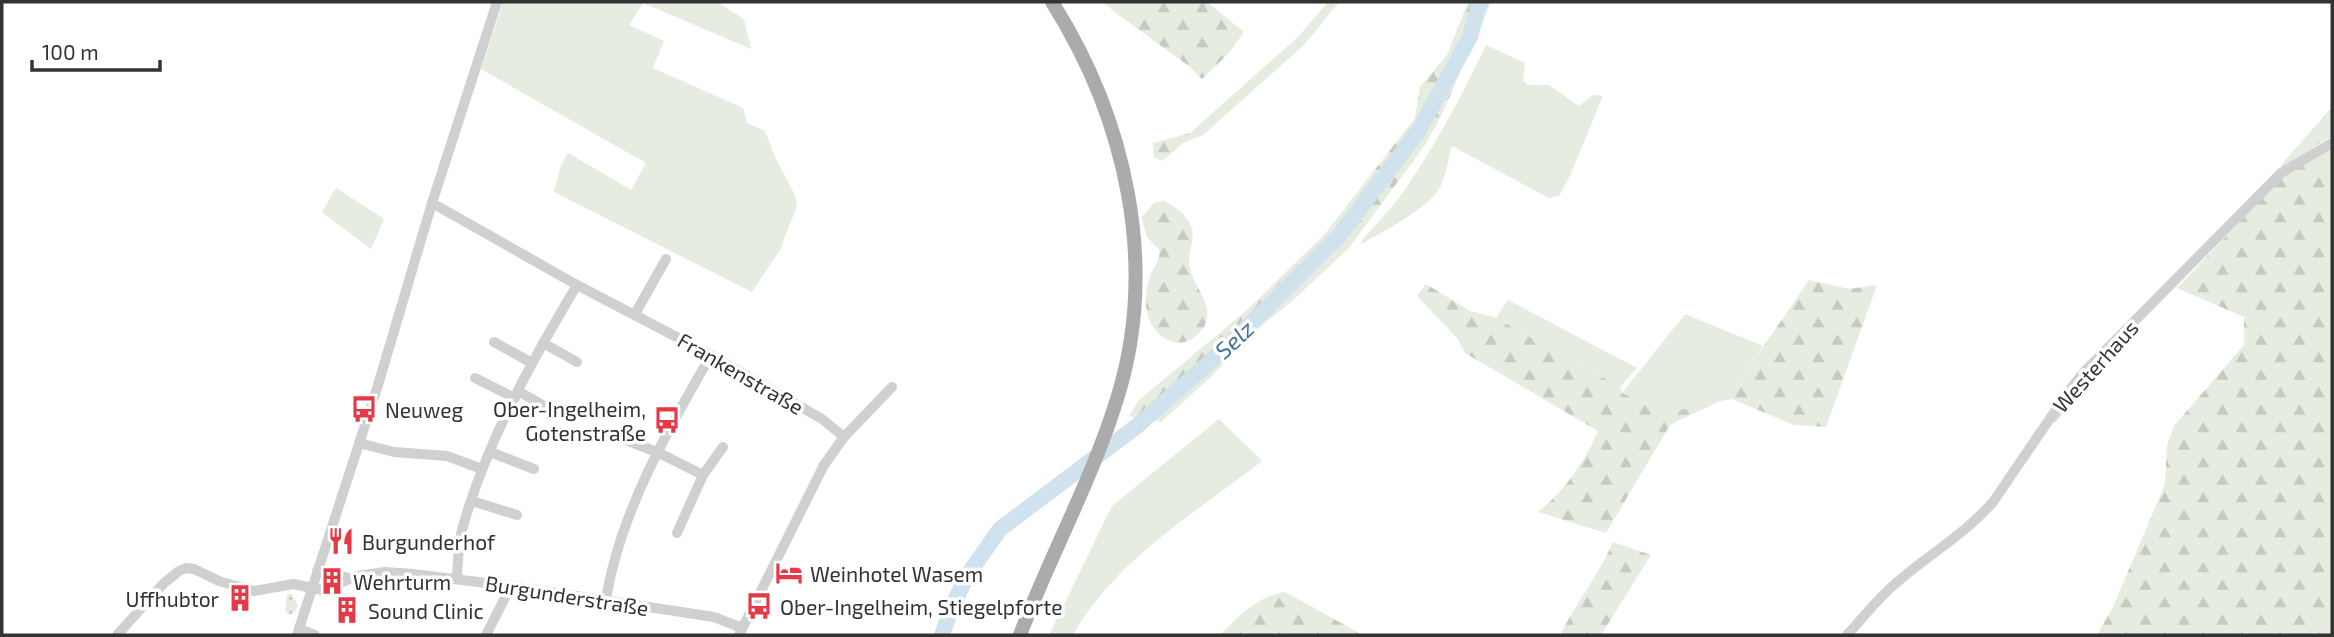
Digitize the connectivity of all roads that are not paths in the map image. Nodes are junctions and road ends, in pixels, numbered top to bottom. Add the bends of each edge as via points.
1 (497, 2) edge
2 (1052, 2) edge
3 (2332, 143) edge
4 (432, 203) junction
5 (666, 259) dead end
6 (578, 285) junction
7 (635, 314) junction
8 (494, 342) dead end
9 (542, 343) junction
10 (711, 355) junction
11 (577, 362) dead end
12 (532, 363) junction
13 (475, 378) dead end
14 (892, 387) dead end
15 (516, 395) junction
16 (553, 411) dead end
17 (613, 435) dead end
18 (844, 437) junction
19 (359, 443) junction
20 (723, 447) dead end
21 (490, 452) junction
22 (659, 453) junction
23 (482, 468) junction
24 (534, 469) dead end
25 (703, 475) junction
26 (472, 501) junction
27 (517, 515) dead end
28 (677, 533) dead end
29 (317, 571) junction
30 (349, 578) junction
31 (457, 578) junction
32 (511, 586) junction
33 (311, 589) junction
34 (606, 600) junction
35 (740, 631) edge
36 (298, 632) edge
37 (117, 635) edge
38 (315, 635) edge
39 (486, 635) edge
40 (1020, 635) edge
41 (1847, 635) edge

1 - 4 street
2 - 40 main road via 1105,104 1127,184 1135,302 1117,400
3 - 41 street, Westerhaus via 2281,173 2094,362 2068,392 1993,502 1965,532 1894,584
4 - 6 street, Frankenstraße
4 - 19 street
5 - 7 street
6 - 7 street, Frankenstraße
6 - 9 street
7 - 10 street, Frankenstraße
8 - 12 street
9 - 11 street
9 - 12 street
10 - 18 street, Frankenstraße via 822,419
10 - 22 street
12 - 15 street
13 - 15 street
14 - 18 street
15 - 16 street
15 - 21 street
17 - 22 street
18 - 35 street via 824,465
19 - 23 street via 394,452 447,456
19 - 29 street
20 - 25 street
21 - 23 street
21 - 24 street
22 - 25 street
22 - 34 street via 611,568
23 - 26 street
25 - 28 street
26 - 27 street
26 - 31 street via 461,533
29 - 30 street, Burgunderstraße
29 - 33 street
30 - 31 street, Burgunderstraße via 385,572
30 - 33 street, Burgunderstraße via 328,589
31 - 32 street, Burgunderstraße
32 - 34 street, Burgunderstraße
32 - 39 street
33 - 36 street
33 - 37 street, Burgunderstraße via 293,584 254,591 186,568 164,583
34 - 35 street, Burgunderstraße via 714,617
36 - 38 street

